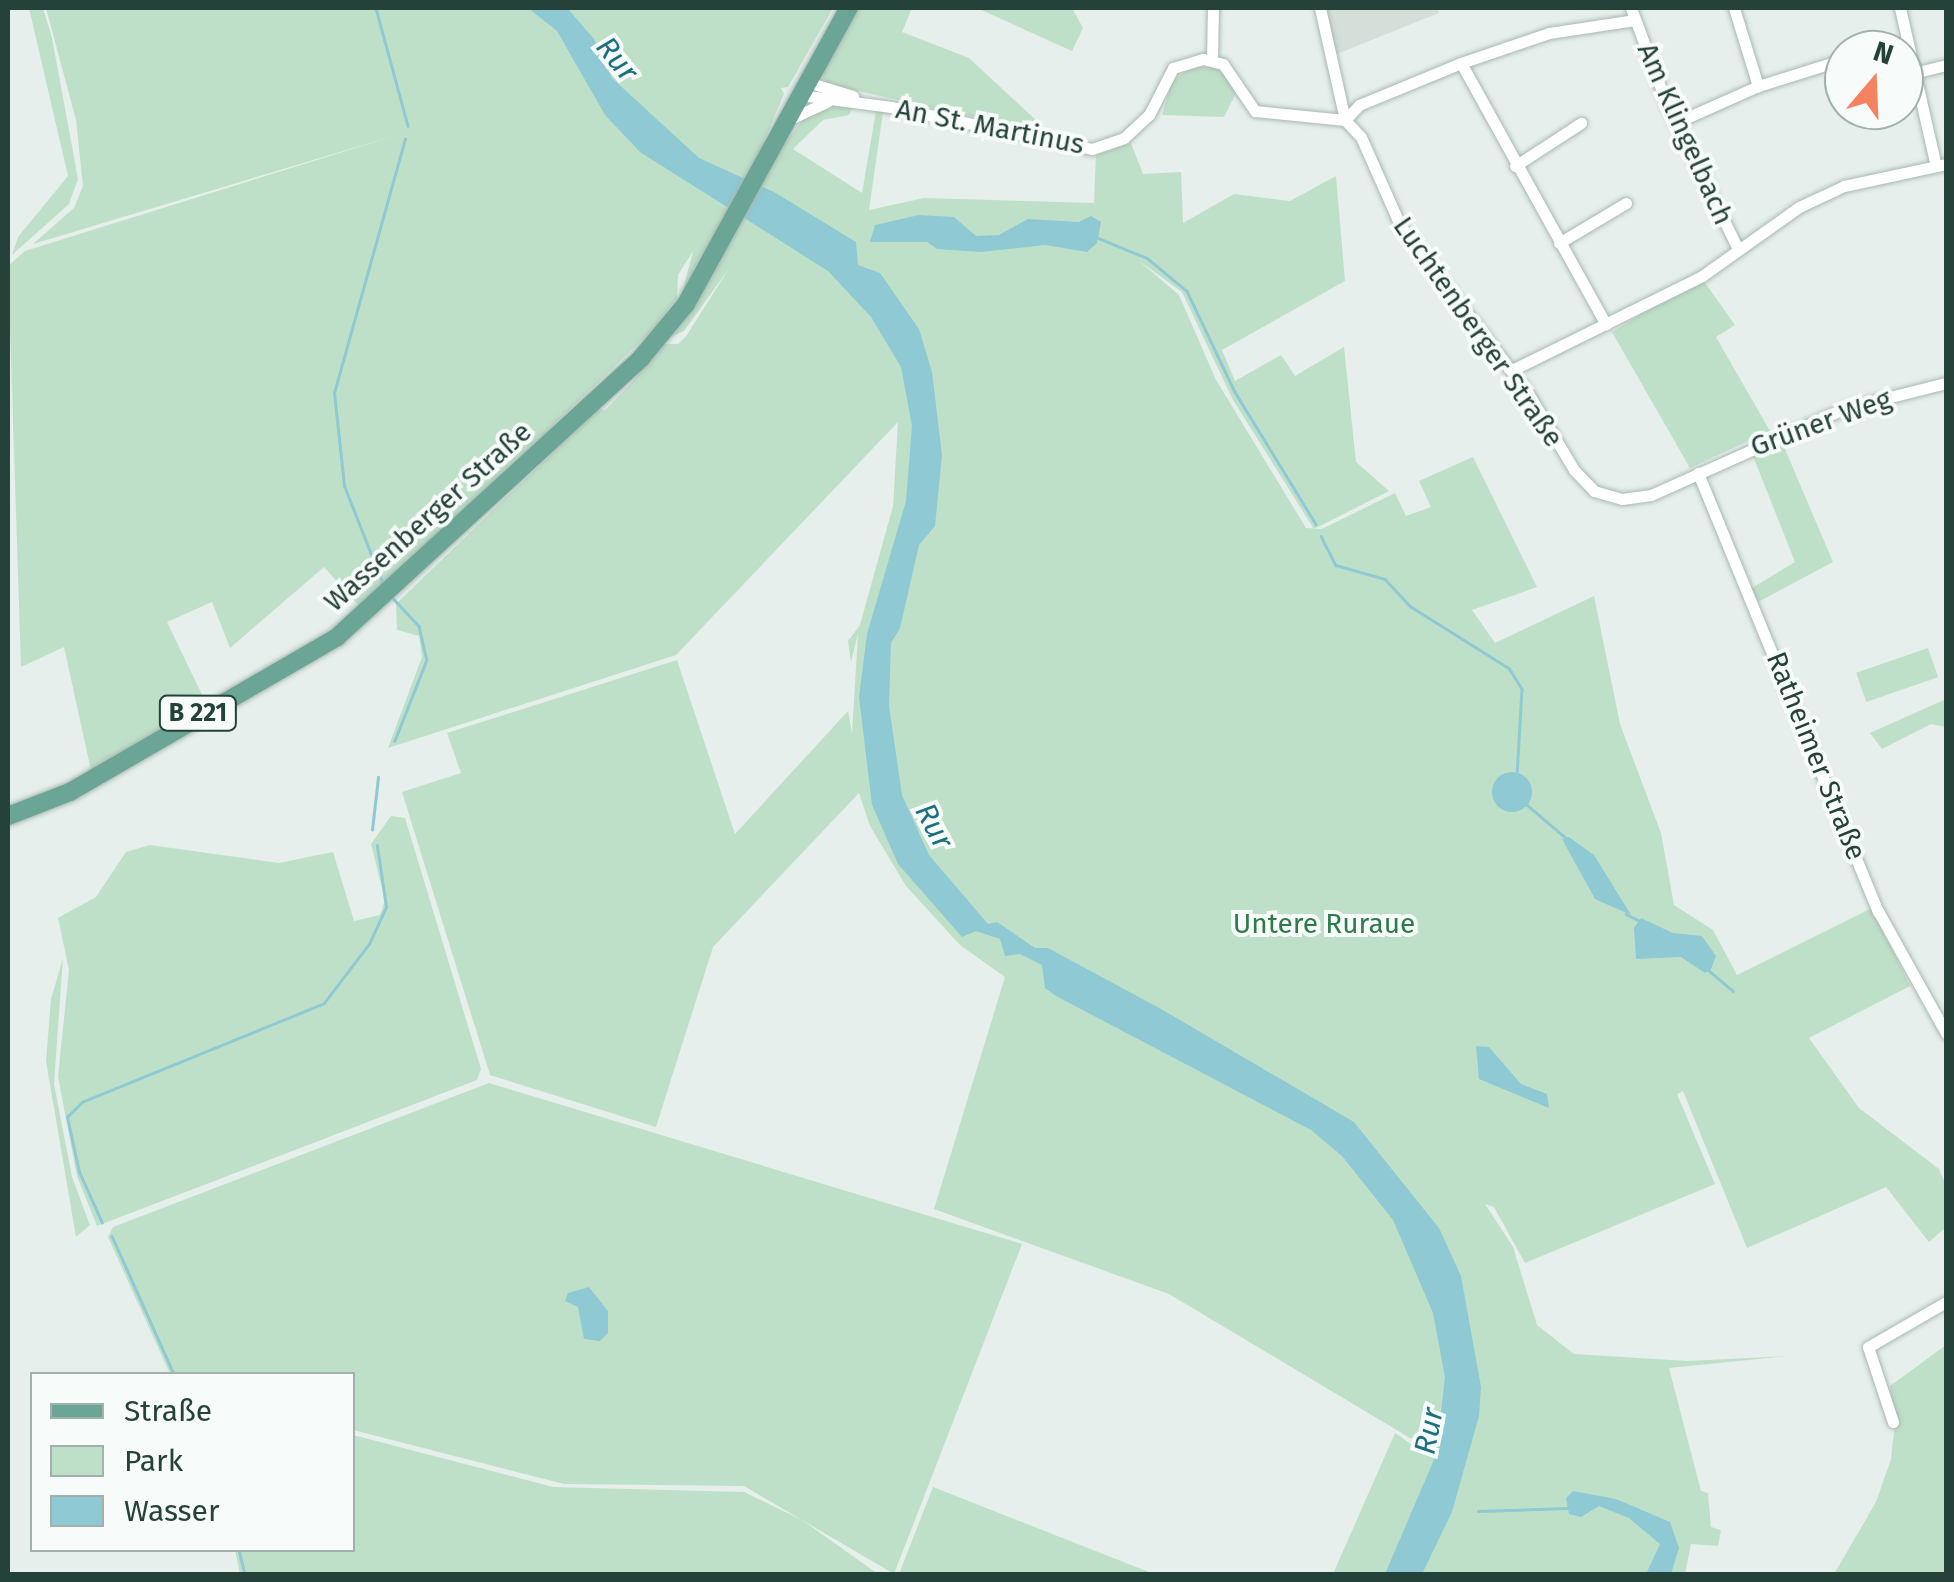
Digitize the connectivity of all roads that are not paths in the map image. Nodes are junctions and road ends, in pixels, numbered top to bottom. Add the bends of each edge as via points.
1 (849, 8) edge
2 (1213, 8) edge
3 (1320, 8) edge
4 (1734, 8) edge
5 (1633, 14) edge
6 (1212, 60) junction
7 (1461, 63) junction
8 (1824, 65) edge
9 (1758, 86) junction
10 (804, 88) junction
11 (832, 100) junction
12 (866, 102) junction
13 (1924, 108) edge
14 (1346, 120) junction
15 (1582, 123) dead end
16 (1675, 123) junction
17 (782, 130) junction
18 (1941, 165) edge
19 (1516, 166) junction
20 (1626, 203) dead end
21 (1559, 243) junction
22 (1737, 247) junction
23 (1606, 326) junction
24 (1512, 370) junction
25 (1946, 383) edge
26 (1698, 472) junction
27 (8, 816) edge
28 (1946, 1033) edge
29 (1946, 1302) edge
30 (1893, 1422) dead end

1 - 10 main road, B 221
2 - 6 street
3 - 14 street, Luchtenberger Straße
4 - 9 street
5 - 7 street, Am Klingelbach
5 - 16 street, Am Klingelbach
6 - 12 street, An St. Martinus via 1174,68 1150,115 1124,138 1092,150
6 - 14 street via 1232,74 1255,110
7 - 14 street, Am Klingelbach via 1359,105
7 - 19 street
8 - 9 street
9 - 16 street
10 - 11 street, An St. Martinus
10 - 12 street, An St. Martinus
10 - 17 main road, B 221
11 - 12 street, An St. Martinus
11 - 17 street, An St. Martinus
13 - 18 street
14 - 24 street, Luchtenberger Straße via 1356,127 1412,246
15 - 19 street
16 - 22 street, Am Klingelbach
17 - 27 main road, Wassenberger Straße / B 221 via 662,338 382,598 318,649 70,792
18 - 22 street via 1844,186
19 - 21 street
20 - 21 street
21 - 23 street
22 - 23 street via 1702,276
23 - 24 street
24 - 26 street, Luchtenberger Straße via 1594,491 1637,498
25 - 26 street, Grüner Weg via 1843,409
26 - 28 street, Ratheimer Straße via 1878,911
29 - 30 street via 1868,1347

